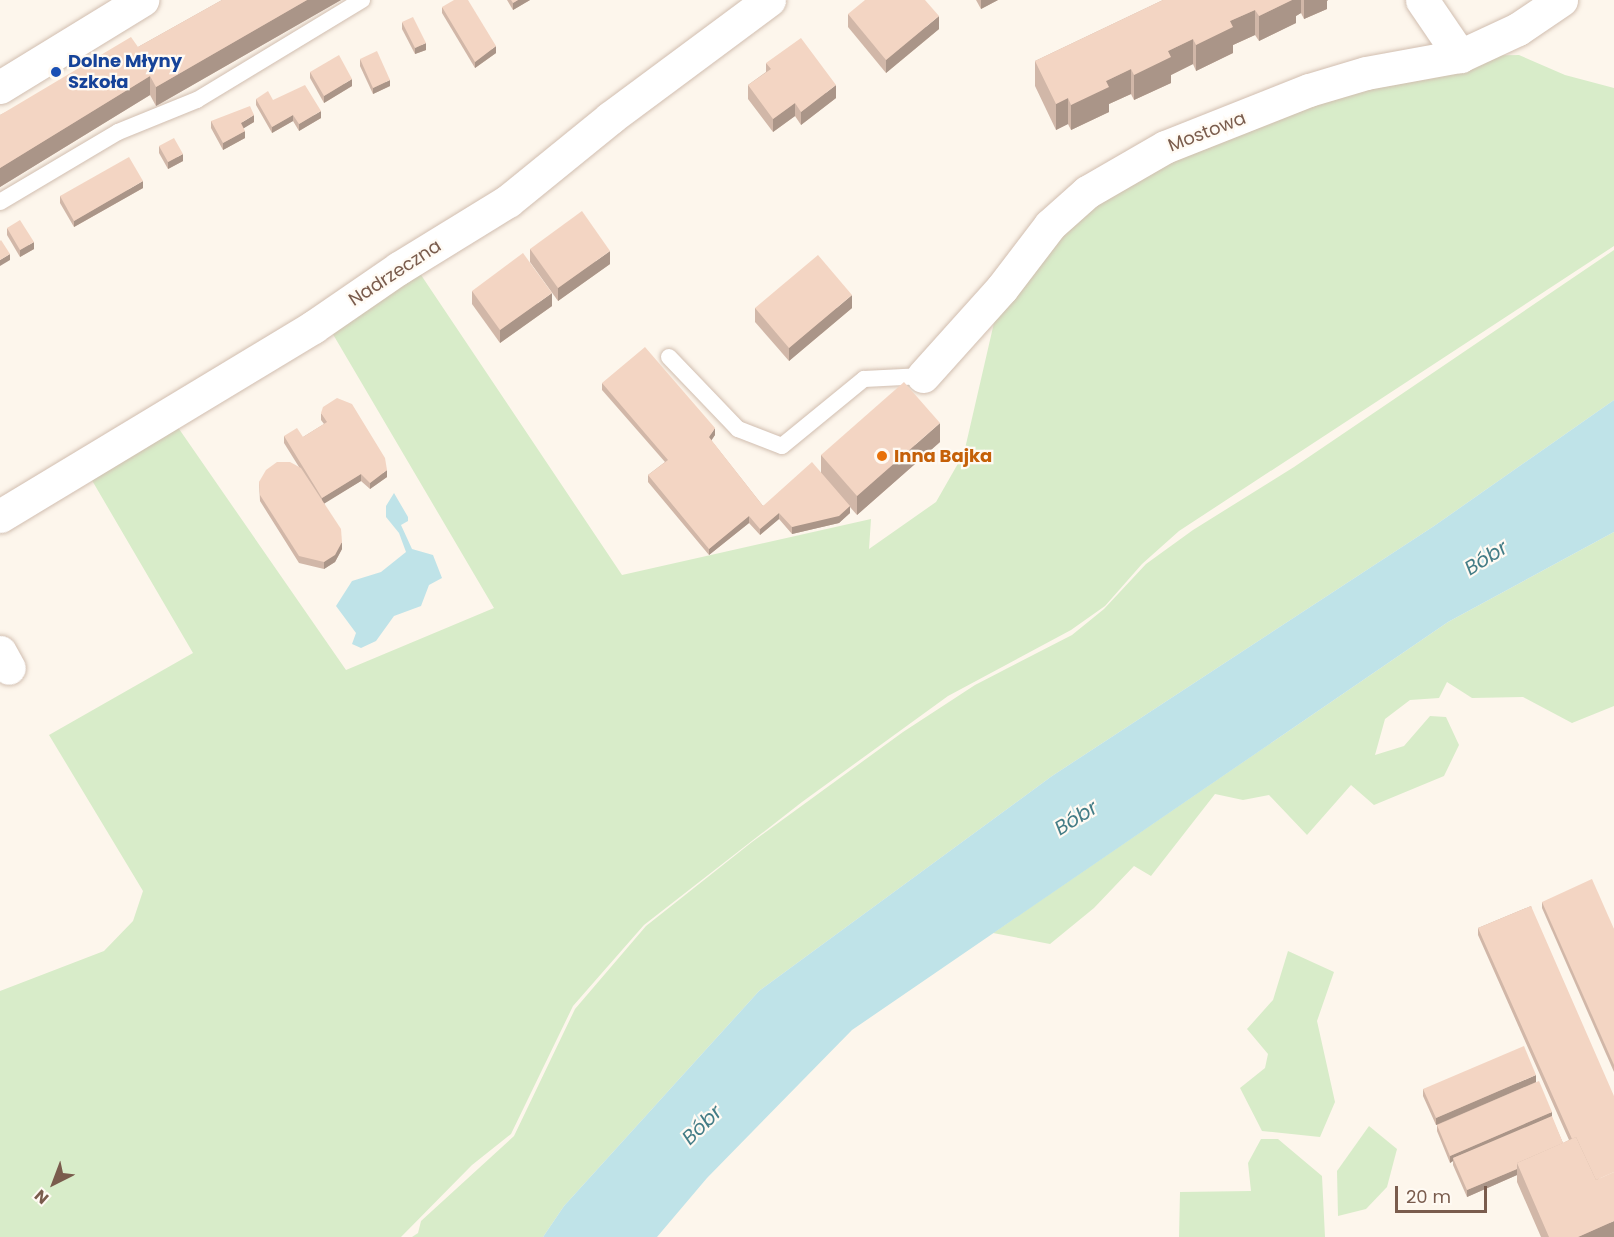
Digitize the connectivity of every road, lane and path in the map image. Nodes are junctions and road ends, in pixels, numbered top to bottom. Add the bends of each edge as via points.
1 (142, 0) edge
2 (362, 0) edge
3 (769, 0) edge
4 (1422, 0) edge
5 (1561, 0) edge
6 (1460, 56) junction
7 (0, 87) edge
8 (0, 202) edge
9 (669, 357) dead end
10 (923, 376) joint
11 (0, 516) edge

1 - 7 street
2 - 8 lane via 197,100 118,132
3 - 11 street, Nadrzeczna via 610,118 508,201 313,327
4 - 6 street
5 - 6 street, Mostowa via 1518,29
6 - 10 street, Mostowa via 1366,74 1309,90 1165,147 1087,192 1050,225 1002,288
9 - 10 lane via 738,429 782,446 864,379

